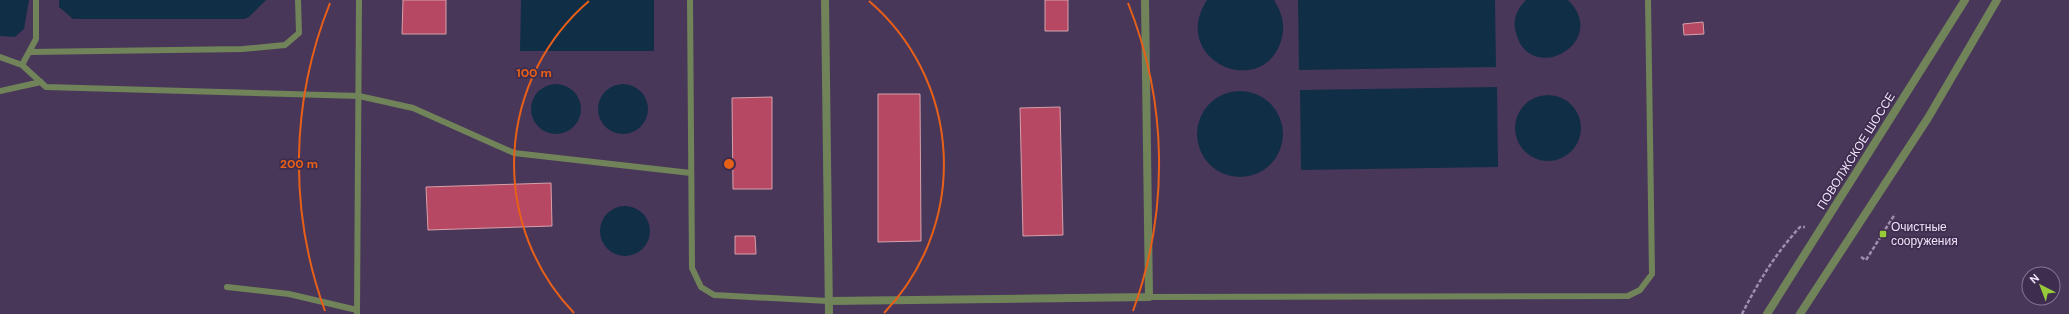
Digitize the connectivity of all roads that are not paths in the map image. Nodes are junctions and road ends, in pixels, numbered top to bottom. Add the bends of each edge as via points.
1 (36, 0) edge
2 (298, 0) edge
3 (359, 0) edge
4 (690, 0) edge
5 (825, 0) edge
6 (1145, 0) edge
7 (1648, 0) edge
8 (1965, 0) edge
9 (1997, 0) edge
10 (29, 52) junction
11 (0, 57) edge
12 (22, 65) junction
13 (41, 82) junction
14 (0, 91) edge
15 (359, 96) junction
16 (691, 173) junction
17 (227, 287) dead end
18 (1149, 297) junction
19 (828, 301) junction
20 (357, 312) edge
21 (829, 314) edge
22 (1767, 314) edge
23 (1800, 314) edge

1 - 10 lane via 36,39
2 - 10 lane via 299,33 285,45 243,49
3 - 15 lane
4 - 16 lane
5 - 19 street
6 - 18 street
7 - 18 lane via 1652,274 1640,290 1628,296
8 - 22 street, ПОВОЛЖСКОЕ ШОССЕ
9 - 23 street via 1928,118
10 - 12 lane
11 - 12 lane
12 - 13 lane
13 - 14 lane
13 - 15 lane via 46,87
15 - 16 lane via 413,108 514,153
15 - 20 lane
16 - 19 lane via 692,268 701,287 714,296
17 - 20 lane via 289,294
18 - 19 street
19 - 21 street

